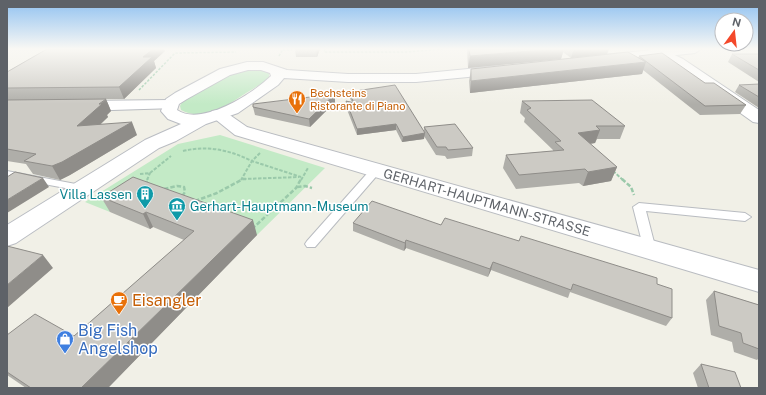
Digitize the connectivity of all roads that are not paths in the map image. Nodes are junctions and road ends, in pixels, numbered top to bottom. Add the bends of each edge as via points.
1 (232, 67) edge
2 (268, 67) edge
3 (284, 67) edge
4 (686, 67) edge
5 (512, 69) edge
6 (63, 106) edge
7 (173, 111) junction
8 (218, 115) junction
9 (759, 118) edge
10 (201, 120) junction
11 (152, 144) junction
12 (376, 170) junction
13 (7, 174) edge
14 (81, 188) junction
15 (745, 217) dead end
16 (7, 237) edge
17 (311, 244) dead end
18 (650, 250) junction
19 (759, 281) edge

1 - 7 main road via 180,96
2 - 8 main road via 231,110
3 - 5 main road via 322,78 416,78
4 - 9 main road
6 - 7 main road via 123,106
7 - 10 main road via 186,120
7 - 11 main road via 172,123
8 - 10 main road
8 - 12 main road, GERHART-HAUPTMANN-STRASSE via 241,131
10 - 11 main road
11 - 14 main road
12 - 17 lane
12 - 18 main road, GERHART-HAUPTMANN-STRASSE
13 - 14 lane
14 - 16 main road
15 - 18 lane via 639,207
18 - 19 main road, GERHART-HAUPTMANN-STRASSE

